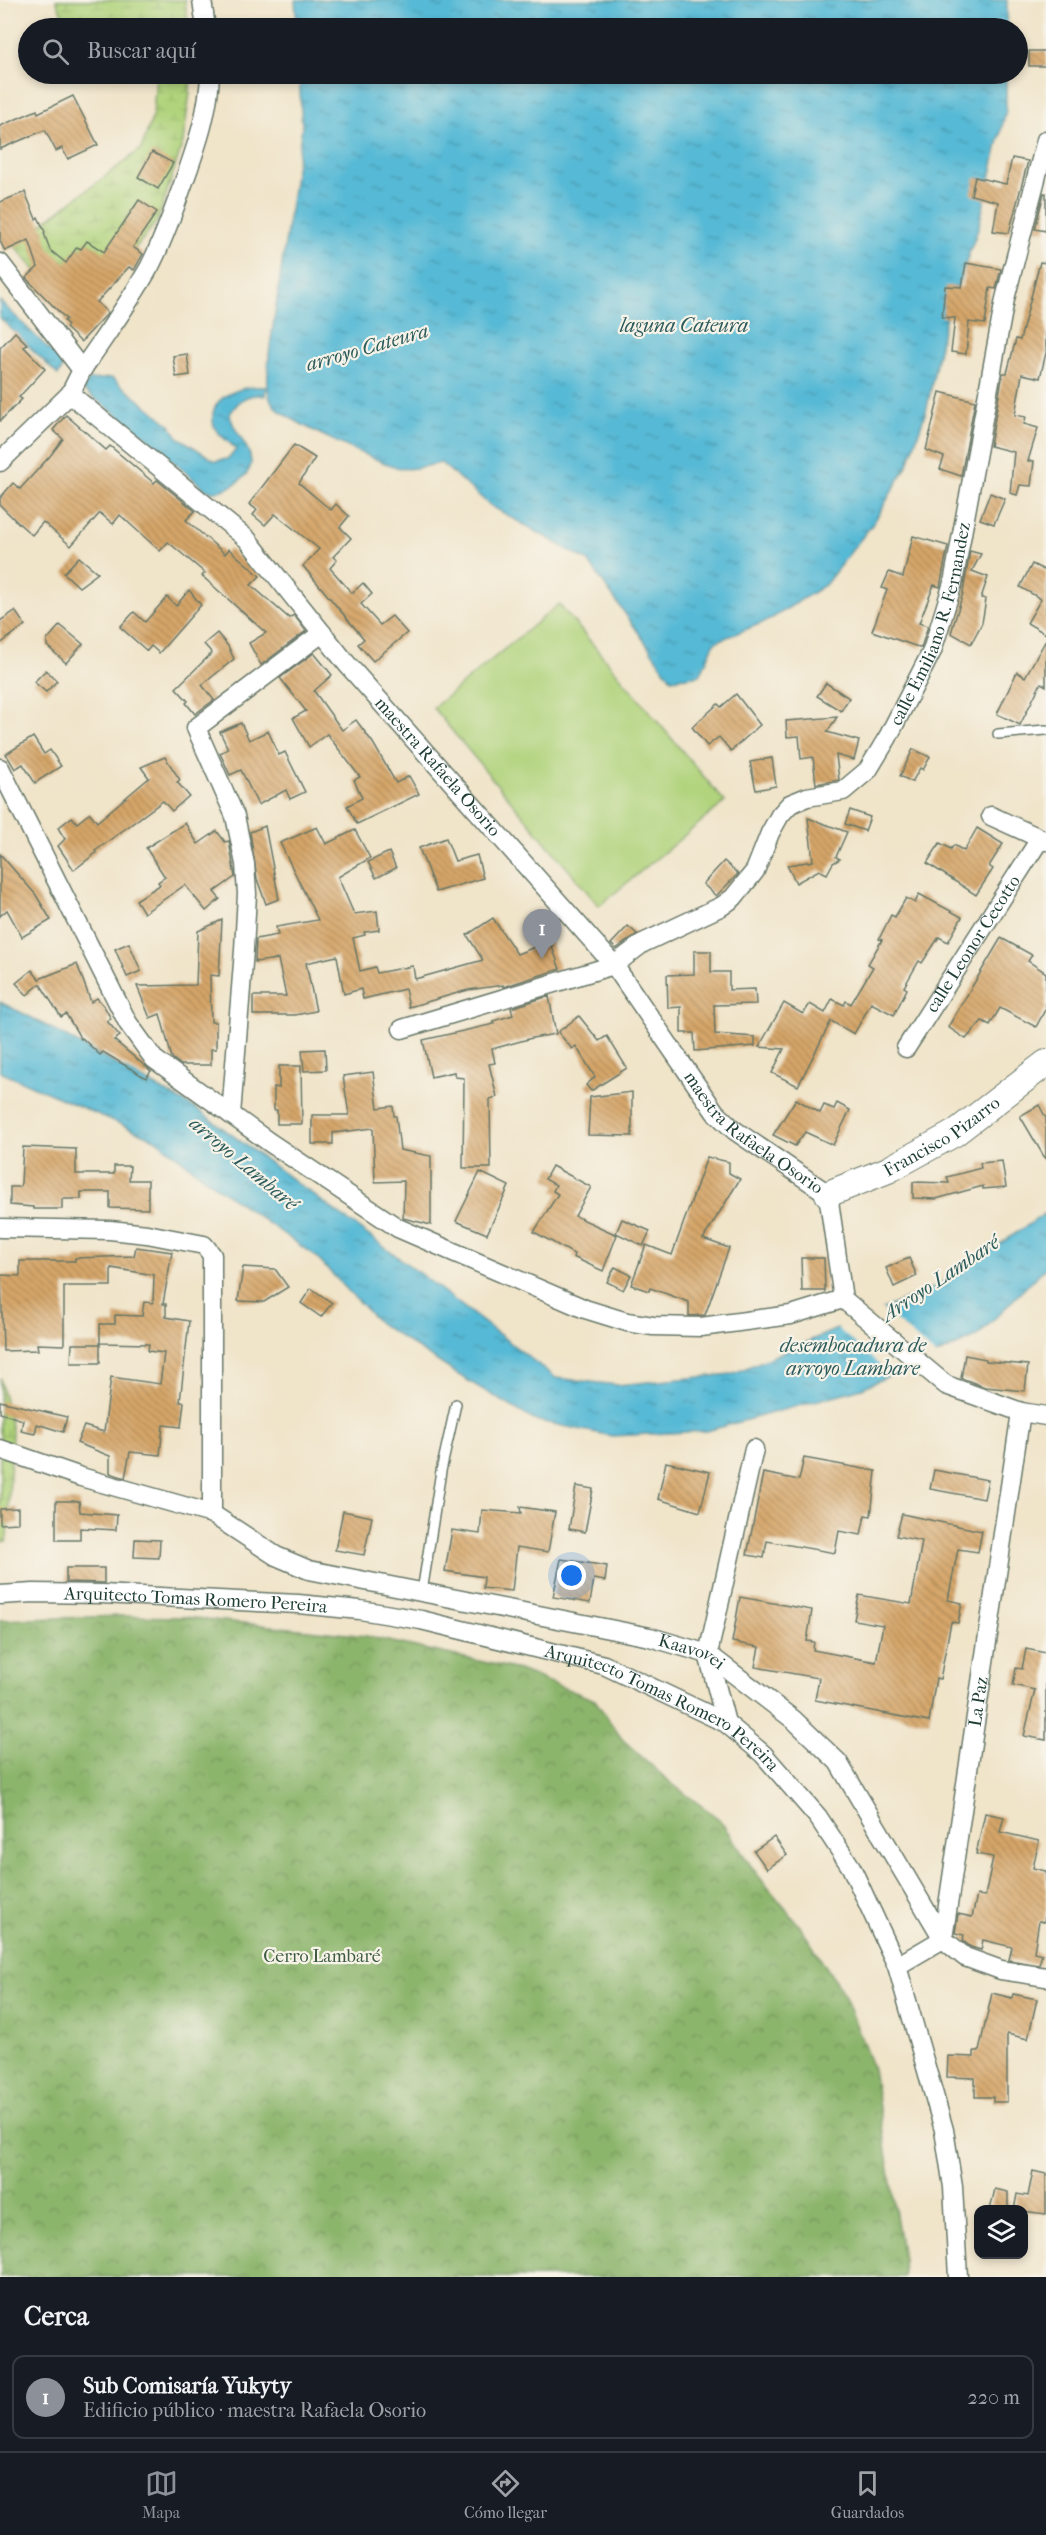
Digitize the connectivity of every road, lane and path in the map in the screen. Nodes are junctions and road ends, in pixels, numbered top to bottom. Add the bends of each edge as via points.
1 (202, 0) edge
2 (205, 18) edge
3 (210, 84) edge
4 (1046, 140) edge
5 (0, 263) edge
6 (82, 370) junction
7 (70, 394) junction
8 (0, 462) edge
9 (322, 633) junction
10 (1046, 730) edge
11 (998, 734) dead end
12 (0, 768) edge
13 (991, 816) dead end
14 (1043, 840) edge
15 (614, 965) junction
16 (402, 1029) dead end
17 (906, 1048) dead end
18 (1046, 1063) edge
19 (231, 1115) junction
20 (828, 1194) junction
21 (0, 1228) edge
22 (848, 1302) junction
23 (456, 1404) dead end
24 (1021, 1412) junction
25 (1046, 1416) edge
26 (0, 1449) edge
27 (754, 1449) dead end
28 (212, 1514) junction
29 (422, 1592) junction
30 (0, 1595) edge
31 (708, 1654) junction
32 (726, 1723) junction
33 (943, 1939) junction
34 (897, 1966) junction
35 (1046, 1977) edge
36 (958, 2277) edge

1 - 2 street
3 - 6 street via 210,99 195,150 165,234 119,317
4 - 15 street, calle Emiliano R. Fernandez via 1005,299 953,583 932,651 888,737 868,770 850,786 790,804 770,833 755,871 733,898 643,943
5 - 6 street
6 - 7 street
7 - 8 street
7 - 9 street, maestra Rafaela Osorio via 247,539
9 - 15 street, maestra Rafaela Osorio
9 - 19 street via 196,728 235,816 245,864 244,950
10 - 11 lane
12 - 19 street via 139,1041 154,1059
13 - 14 street
14 - 17 street, calle Leonor Cecotto
15 - 16 street
15 - 20 street, maestra Rafaela Osorio via 715,1112 734,1130
18 - 20 street, Francisco Pizarro via 955,1133 888,1170
19 - 22 street via 398,1228 585,1309 627,1322 701,1327 791,1315
20 - 22 street, maestra Rafaela Osorio
21 - 28 street via 119,1231 204,1245 209,1250
22 - 24 street via 946,1385
23 - 29 lane
24 - 25 street
24 - 33 street, La Paz
26 - 28 street, Kaavovei via 81,1477
27 - 31 street
28 - 29 street, Kaavovei via 276,1556 309,1570
29 - 31 street, Kaavovei via 650,1637
30 - 32 street, Arquitecto Tomas Romero Pereira via 102,1594 298,1604 421,1620 604,1665
31 - 32 street
31 - 33 street, Kaavovei via 794,1720 838,1762
32 - 34 street, Arquitecto Tomas Romero Pereira via 763,1754 818,1817 851,1867
33 - 34 street
33 - 35 street, Kaavovei via 965,1957 1001,1970
34 - 36 street, Arquitecto Tomas Romero Pereira via 944,2130

